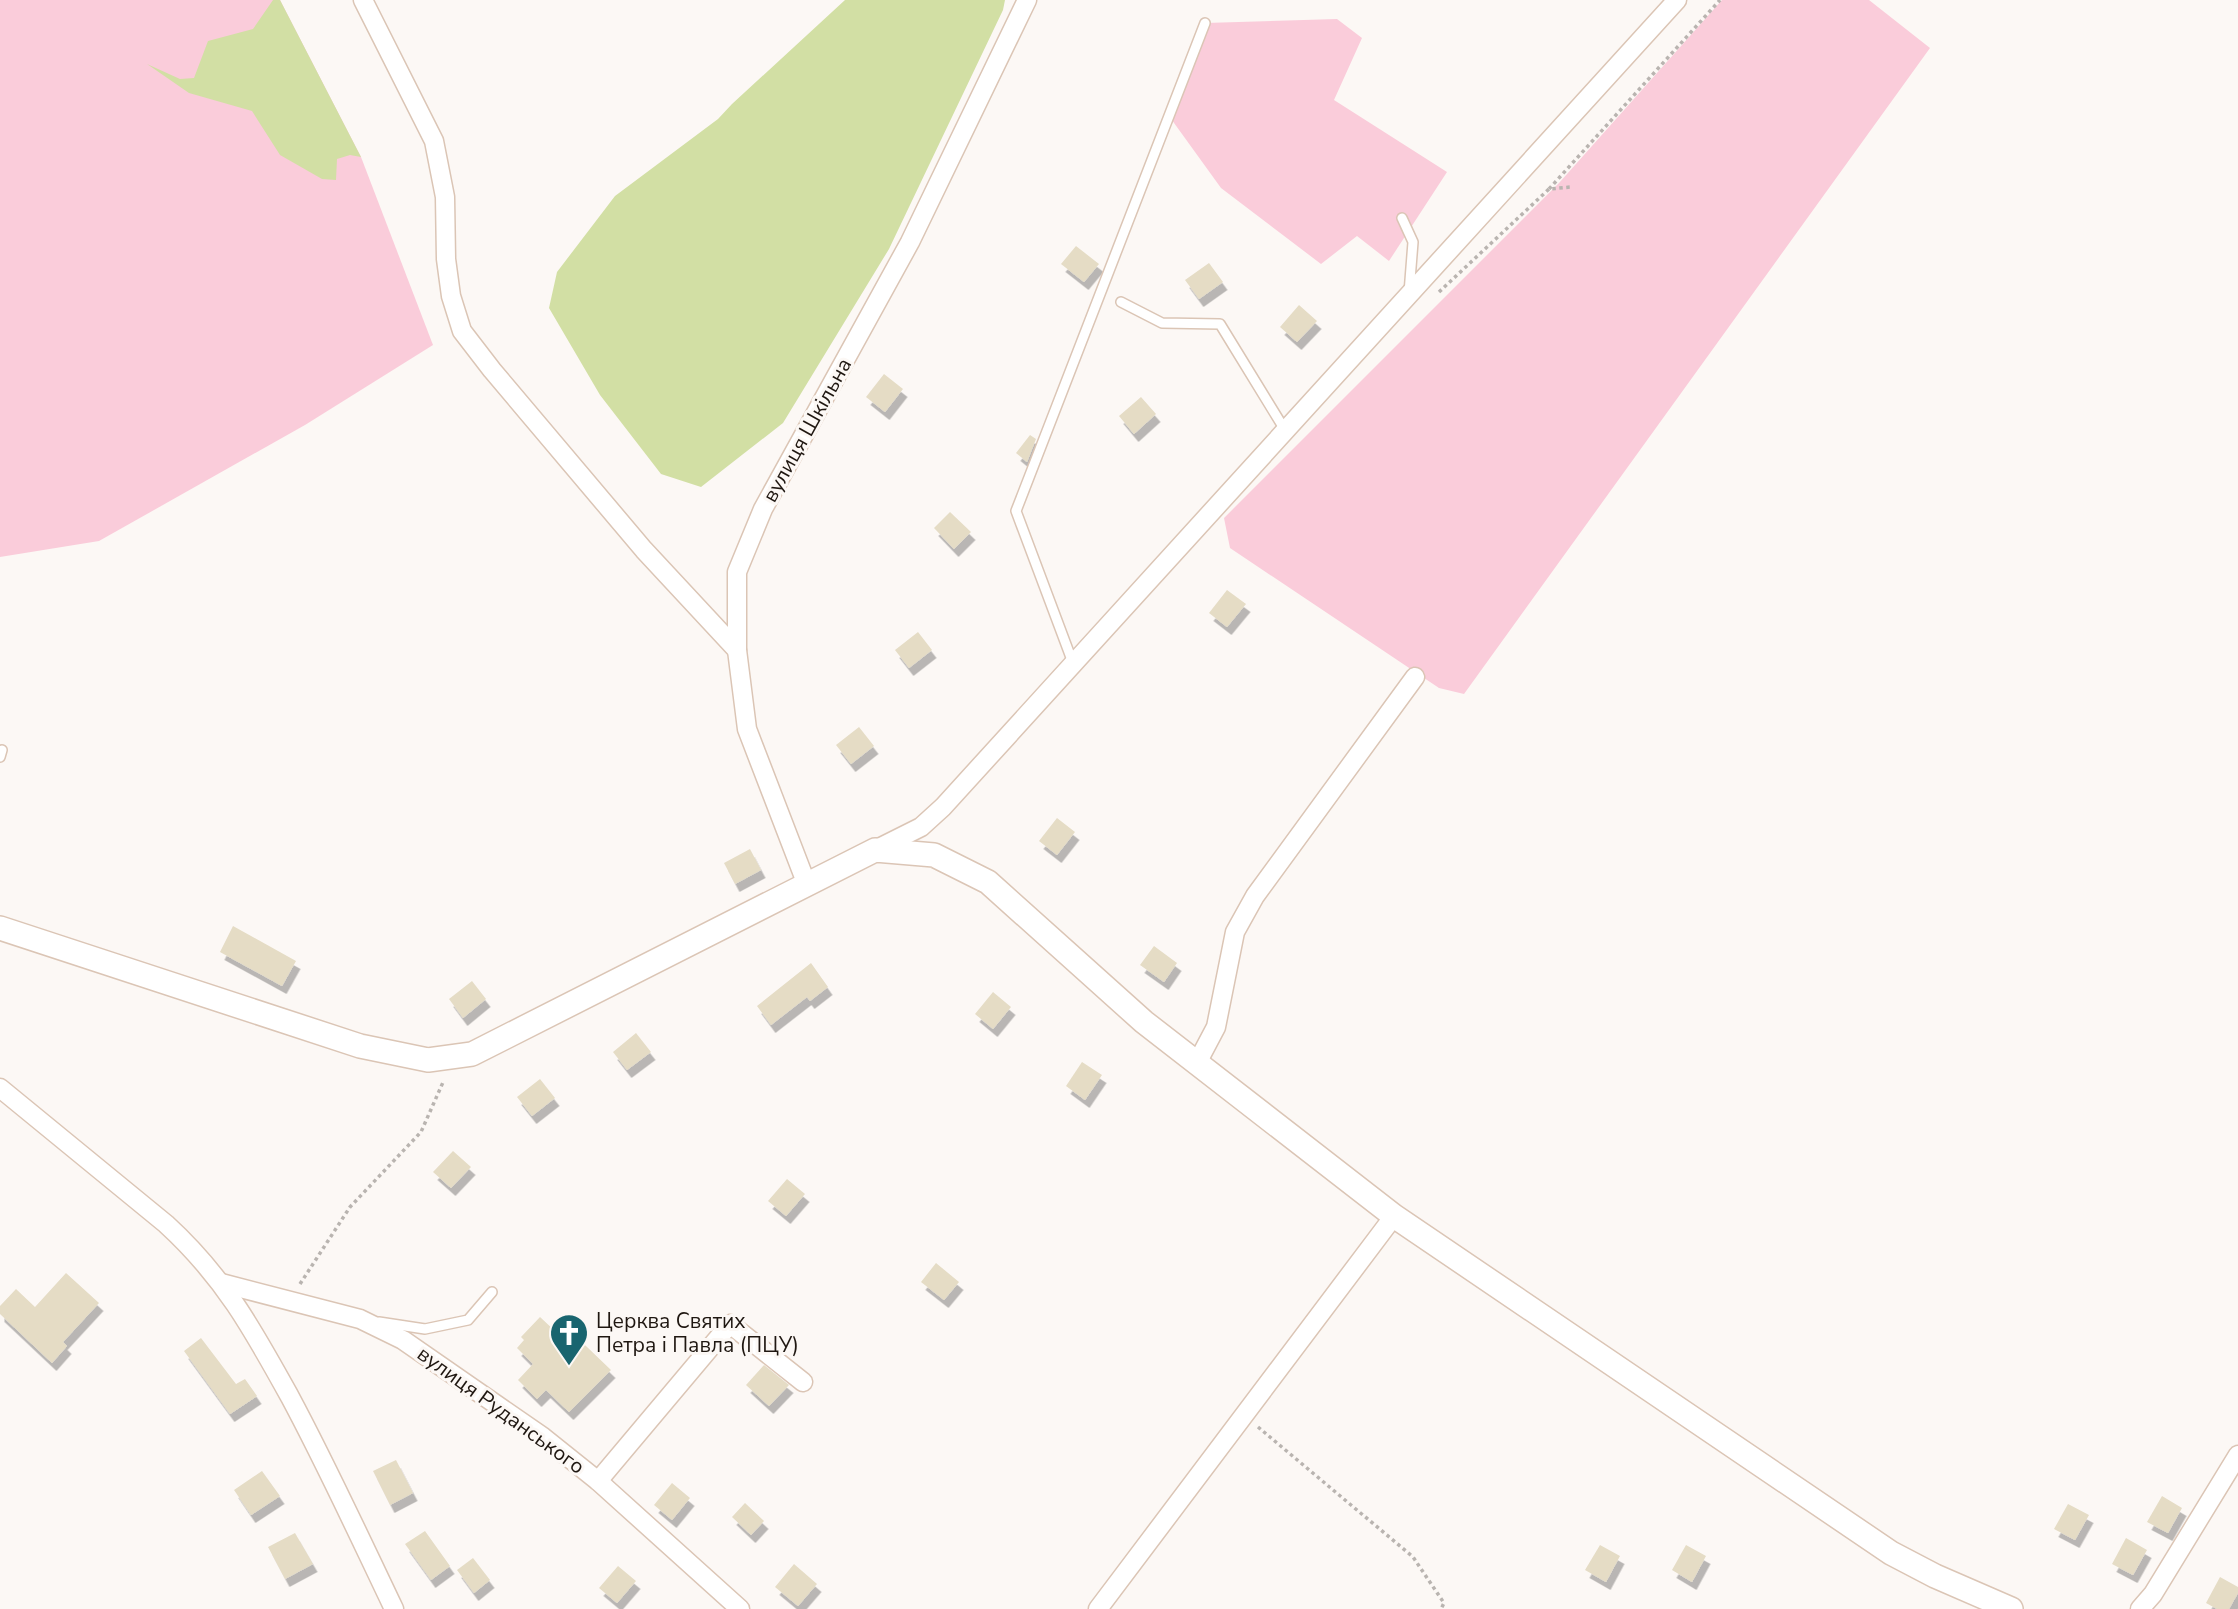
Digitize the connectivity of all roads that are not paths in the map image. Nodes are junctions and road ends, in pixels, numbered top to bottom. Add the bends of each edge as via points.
1 (363, 0) edge
2 (1027, 0) edge
3 (1677, 0) edge
4 (1205, 23) dead end
5 (1402, 218) dead end
6 (1409, 295) junction
7 (1121, 302) dead end
8 (1285, 430) junction
9 (737, 650) junction
10 (1073, 663) junction
11 (1415, 677) dead end
12 (875, 850) junction
13 (807, 885) junction
14 (0, 928) edge
15 (1197, 1063) junction
16 (0, 1088) edge
17 (1394, 1216) junction
18 (221, 1283) junction
19 (492, 1292) dead end
20 (360, 1319) junction
21 (803, 1382) dead end
22 (2238, 1455) edge
23 (598, 1481) junction
24 (394, 1609) edge
25 (740, 1609) edge
26 (1098, 1609) edge
27 (2011, 1609) edge
28 (2140, 1609) edge

1 - 9 street via 434,141 445,197 451,296 462,331 645,550
2 - 9 street, вулиця Шкільна via 910,242 763,509 737,572
3 - 6 street
4 - 10 lane via 1016,511
5 - 6 lane via 1413,242
6 - 8 street
7 - 8 lane via 1162,323 1220,324
8 - 10 street
9 - 13 street, вулиця Шкільна via 747,729
10 - 12 street via 943,807 921,827
11 - 15 street via 1255,896 1235,932 1216,1027
12 - 13 street
12 - 15 street via 934,855 988,882 1144,1022
13 - 14 street via 471,1054 428,1060 360,1046
15 - 17 street
16 - 18 street via 166,1224
17 - 26 street
17 - 27 street via 1891,1553
18 - 20 street, вулиця Руданського
18 - 24 street via 253,1329 309,1432
19 - 20 lane via 468,1320 457,1323 425,1329
20 - 23 street, вулиця Руданського via 403,1340
21 - 23 street via 730,1324
22 - 28 street
23 - 25 street, вулиця Руданського

